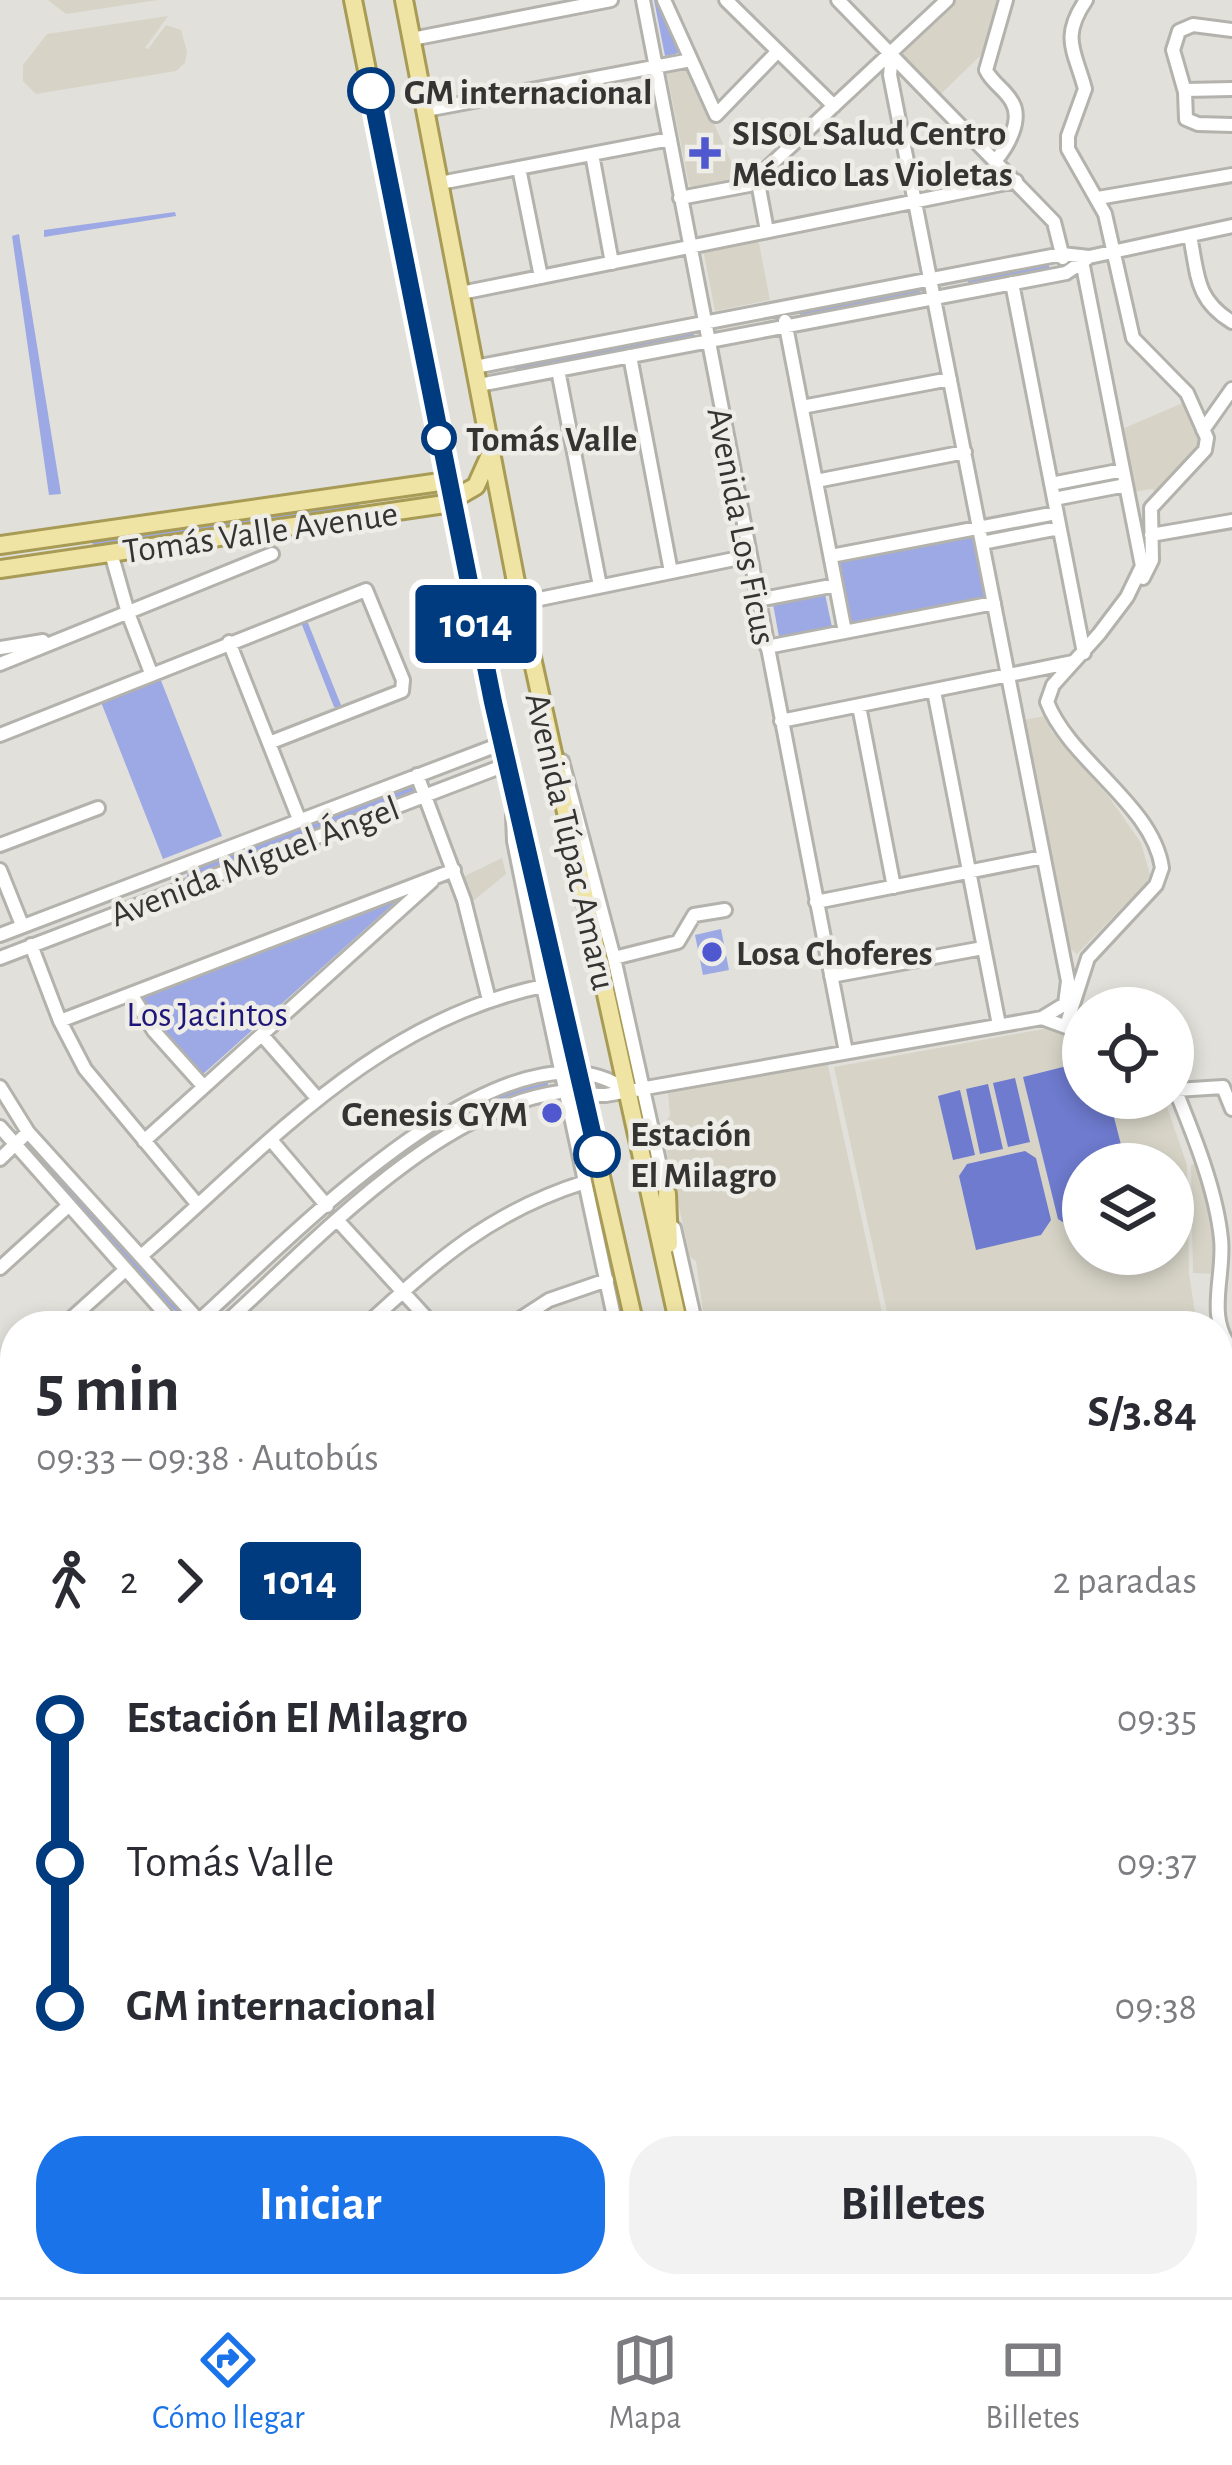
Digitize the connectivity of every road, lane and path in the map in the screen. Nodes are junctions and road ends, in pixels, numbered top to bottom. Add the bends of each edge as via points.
1 (353, 0) edge
2 (404, 0) edge
3 (611, 0) edge
4 (643, 0) edge
5 (664, 0) edge
6 (726, 0) edge
7 (947, 0) edge
8 (1006, 0) edge
9 (1086, 0) edge
10 (841, 1) edge
11 (1232, 30) edge
12 (412, 39) junction
13 (778, 51) junction
14 (892, 55) junction
15 (691, 60) junction
16 (656, 66) junction
17 (1232, 89) edge
18 (1185, 90) junction
19 (834, 106) junction
20 (426, 110) junction
21 (1232, 125) edge
22 (670, 139) junction
23 (592, 154) junction
24 (996, 160) junction
25 (519, 168) junction
26 (1232, 175) edge
27 (757, 177) junction
28 (1016, 181) junction
29 (440, 183) junction
30 (680, 198) junction
31 (1098, 198) junction
32 (915, 201) junction
33 (1232, 226) edge
34 (767, 231) junction
35 (1190, 236) junction
36 (689, 247) junction
37 (1114, 252) junction
38 (1062, 254) junction
39 (1084, 259) junction
40 (613, 262) junction
41 (1066, 273) junction
42 (541, 277) junction
43 (931, 279) junction
44 (1012, 283) junction
45 (461, 293) junction
46 (934, 297) junction
47 (783, 308) junction
48 (1232, 322) edge
49 (704, 323) junction
50 (786, 326) junction
51 (707, 341) junction
52 (631, 356) junction
53 (558, 370) junction
54 (477, 376) junction
55 (950, 379) junction
56 (1232, 389) edge
57 (802, 406) junction
58 (1203, 430) junction
59 (490, 450) junction
60 (964, 452) junction
61 (1123, 470) junction
62 (816, 481) junction
63 (447, 482) junction
64 (1051, 484) junction
65 (1126, 485) junction
66 (359, 495) junction
67 (451, 502) junction
68 (1055, 506) junction
69 (362, 516) junction
70 (1232, 521) edge
71 (979, 528) junction
72 (1059, 528) junction
73 (1151, 535) junction
74 (982, 543) junction
75 (0, 545) edge
76 (111, 553) junction
77 (272, 554) dead end
78 (749, 556) junction
79 (831, 556) junction
80 (0, 569) edge
81 (671, 572) junction
82 (836, 585) junction
83 (601, 586) junction
84 (1126, 597) junction
85 (758, 600) junction
86 (520, 603) junction
87 (994, 603) junction
88 (128, 613) junction
89 (845, 632) junction
90 (56, 641) junction
91 (229, 642) junction
92 (766, 647) junction
93 (0, 648) edge
94 (1079, 657) junction
95 (0, 664) edge
96 (151, 673) junction
97 (1008, 677) junction
98 (537, 687) junction
99 (934, 692) junction
100 (859, 706) junction
101 (781, 721) junction
102 (0, 735) edge
103 (268, 743) junction
104 (502, 743) junction
105 (510, 771) junction
106 (417, 775) junction
107 (424, 795) junction
108 (98, 808) dead end
109 (299, 819) junction
110 (0, 845) edge
111 (1043, 857) junction
112 (170, 868) junction
113 (0, 870) edge
114 (454, 871) junction
115 (969, 872) junction
116 (434, 879) junction
117 (894, 886) junction
118 (178, 888) junction
119 (816, 902) junction
120 (725, 910) dead end
121 (22, 925) junction
122 (0, 934) edge
123 (32, 945) junction
124 (983, 948) junction
125 (0, 958) edge
126 (614, 958) junction
127 (831, 976) junction
128 (543, 986) junction
129 (1079, 987) edge
130 (131, 994) junction
131 (489, 1000) junction
132 (1042, 1018) junction
133 (60, 1021) junction
134 (999, 1025) junction
135 (1062, 1025) edge
136 (262, 1035) junction
137 (847, 1052) junction
138 (570, 1071) junction
139 (0, 1087) edge
140 (203, 1087) junction
141 (1194, 1087) edge
142 (636, 1089) junction
143 (574, 1092) junction
144 (317, 1098) junction
145 (1232, 1109) edge
146 (12, 1111) junction
147 (1185, 1119) edge
148 (0, 1126) edge
149 (425, 1127) junction
150 (28, 1132) junction
151 (271, 1140) junction
152 (144, 1141) junction
153 (436, 1143) junction
154 (14, 1146) junction
155 (0, 1159) edge
156 (585, 1182) junction
157 (667, 1194) junction
158 (198, 1205) junction
159 (327, 1206) junction
160 (67, 1207) junction
161 (339, 1222) junction
162 (1227, 1237) edge
163 (141, 1256) junction
164 (0, 1268) edge
165 (124, 1271) junction
166 (607, 1280) junction
167 (402, 1292) junction
168 (672, 1293) junction
169 (80, 1311) edge
170 (162, 1311) edge
171 (187, 1311) edge
172 (212, 1311) edge
173 (239, 1311) edge
174 (381, 1311) edge
175 (420, 1311) edge
176 (532, 1311) edge
177 (613, 1311) edge
178 (631, 1311) edge
179 (676, 1311) edge
180 (693, 1311) edge
181 (1217, 1311) edge

1 - 63 main road, Avenida Túpac Amaru
2 - 12 main road, Avenida Túpac Amaru
3 - 12 street
4 - 16 street, Avenida Los Ficus
5 - 15 street
6 - 13 street
7 - 14 street
8 - 24 street via 986,70 1016,112
9 - 31 street via 1072,28 1085,89 1067,144
10 - 14 street
11 - 18 street via 1178,31 1173,50
12 - 20 main road, Avenida Túpac Amaru
13 - 15 street via 716,115
13 - 19 street
14 - 19 street
14 - 24 street
14 - 32 street
15 - 16 street
16 - 20 street
16 - 22 street, Avenida Los Ficus
17 - 18 street
18 - 21 street via 1188,120
19 - 27 street
20 - 29 main road, Avenida Túpac Amaru
22 - 23 street
22 - 30 street, Avenida Los Ficus
23 - 25 street
23 - 40 street
24 - 28 street
25 - 29 street
25 - 42 street
26 - 31 street
27 - 30 street
27 - 34 street
28 - 32 street
28 - 38 street via 1054,222
29 - 45 main road, Avenida Túpac Amaru
30 - 36 street, Avenida Los Ficus
31 - 37 street
32 - 34 street
32 - 43 street
33 - 35 street
34 - 36 street
35 - 37 street
35 - 48 street via 1204,298
36 - 40 street
36 - 49 street, Avenida Los Ficus
37 - 39 street
37 - 58 street via 1132,338 1184,390
38 - 39 street
38 - 41 street
38 - 43 street
39 - 41 street
39 - 61 street
40 - 42 street
41 - 44 street
42 - 45 street
43 - 46 street
43 - 47 street
44 - 46 street
44 - 64 street
45 - 54 main road, Avenida Túpac Amaru
46 - 50 street
46 - 55 street
47 - 49 street
47 - 50 street
49 - 51 street, Avenida Los Ficus
49 - 54 street
50 - 51 street
50 - 57 street
51 - 52 street
51 - 78 street, Avenida Los Ficus
52 - 53 street
52 - 81 street
53 - 54 street
53 - 83 street
54 - 59 main road, Avenida Túpac Amaru
55 - 57 street
55 - 60 street
56 - 58 street
57 - 62 street
58 - 73 street via 1205,450 1153,504
59 - 67 main road via 478,483
59 - 86 main road, Avenida Túpac Amaru
60 - 62 street
60 - 71 street
61 - 64 street
61 - 65 street
62 - 79 street
63 - 66 main road, Tomás Valle Avenue
63 - 67 main road, Avenida Túpac Amaru
64 - 68 street
65 - 68 street
65 - 84 street via 1142,566
66 - 69 main road via 368,505
66 - 75 main road, Tomás Valle Avenue
67 - 69 main road, Tomás Valle Avenue
67 - 104 main road, Avenida Túpac Amaru
68 - 71 street
68 - 72 street
69 - 76 main road, Tomás Valle Avenue
70 - 73 street
71 - 74 street
71 - 79 street
72 - 74 street
72 - 94 street
73 - 84 street via 1150,567
74 - 87 street
76 - 80 main road, Tomás Valle Avenue
76 - 88 street
77 - 88 street
78 - 81 street
78 - 85 street, Avenida Los Ficus
79 - 82 street
81 - 83 street
82 - 85 street
82 - 89 street
83 - 86 street
84 - 94 street
85 - 92 street, Avenida Los Ficus
86 - 98 main road, Avenida Túpac Amaru
87 - 89 street
87 - 97 street
88 - 90 street
88 - 96 street
89 - 92 street
90 - 93 street
90 - 95 street
91 - 96 street
91 - 103 street
91 - 103 street via 367,590 404,687
92 - 101 street, Avenida Los Ficus
94 - 97 street
94 - 129 street via 1048,693 1050,709 1145,830 1162,868 1156,885 1088,958
96 - 102 street
97 - 99 street
97 - 111 street
98 - 126 street
98 - 142 main road, Avenida Túpac Amaru
99 - 100 street
99 - 115 street
100 - 101 street
100 - 117 street
101 - 119 street, Avenida Los Ficus
103 - 109 street
104 - 105 main road, Avenida Túpac Amaru
104 - 106 street, Avenida Miguel Ángel
105 - 107 street, Avenida Miguel Ángel
105 - 128 street via 514,841
105 - 138 main road, Avenida Túpac Amaru
106 - 107 street
106 - 109 street, Avenida Miguel Ángel
107 - 114 street
107 - 118 street, Avenida Miguel Ángel
108 - 110 street
109 - 112 street, Avenida Miguel Ángel
111 - 115 street
111 - 132 street via 1069,989 1062,1008
112 - 118 street
112 - 121 street, Avenida Miguel Ángel
113 - 121 street
114 - 116 street
114 - 131 street
115 - 117 street
115 - 124 street
116 - 130 street
116 - 136 street
117 - 119 street
118 - 123 street, Avenida Miguel Ángel
119 - 127 street, Avenida Los Ficus
120 - 126 street via 694,915 678,943
121 - 122 street, Avenida Miguel Ángel
123 - 125 street, Avenida Miguel Ángel
123 - 133 street
124 - 127 street
124 - 134 street
126 - 142 street
127 - 137 street, Avenida Los Ficus
128 - 131 street
128 - 138 street
130 - 133 street
130 - 140 street
131 - 144 street via 393,1043
132 - 134 street
132 - 135 street
133 - 152 street via 85,1069
134 - 137 street
136 - 140 street
136 - 144 street
137 - 142 street
138 - 142 street
138 - 143 main road, Avenida Túpac Amaru
138 - 149 street via 500,1089
139 - 146 street
140 - 152 street
141 - 145 street via 1223,1087
142 - 143 street
142 - 157 street
142 - 168 main road, Avenida Túpac Amaru
143 - 153 street via 492,1114
143 - 156 street
143 - 178 main road, Avenida Túpac Amaru
144 - 151 street
146 - 148 street
146 - 150 street
147 - 162 street
148 - 154 street
149 - 153 street
149 - 159 street
150 - 154 street
150 - 163 street
151 - 158 street
151 - 159 street
152 - 158 street
153 - 161 street
154 - 155 street
154 - 160 street
156 - 166 street
156 - 167 street via 480,1228
157 - 168 main road
157 - 180 street
158 - 163 street
159 - 172 street
160 - 164 street
160 - 165 street
161 - 167 street
161 - 173 street
162 - 181 street
163 - 171 street
165 - 169 street
165 - 170 street
166 - 176 street
166 - 177 street
167 - 174 street
167 - 175 street
168 - 179 main road, Avenida Túpac Amaru

